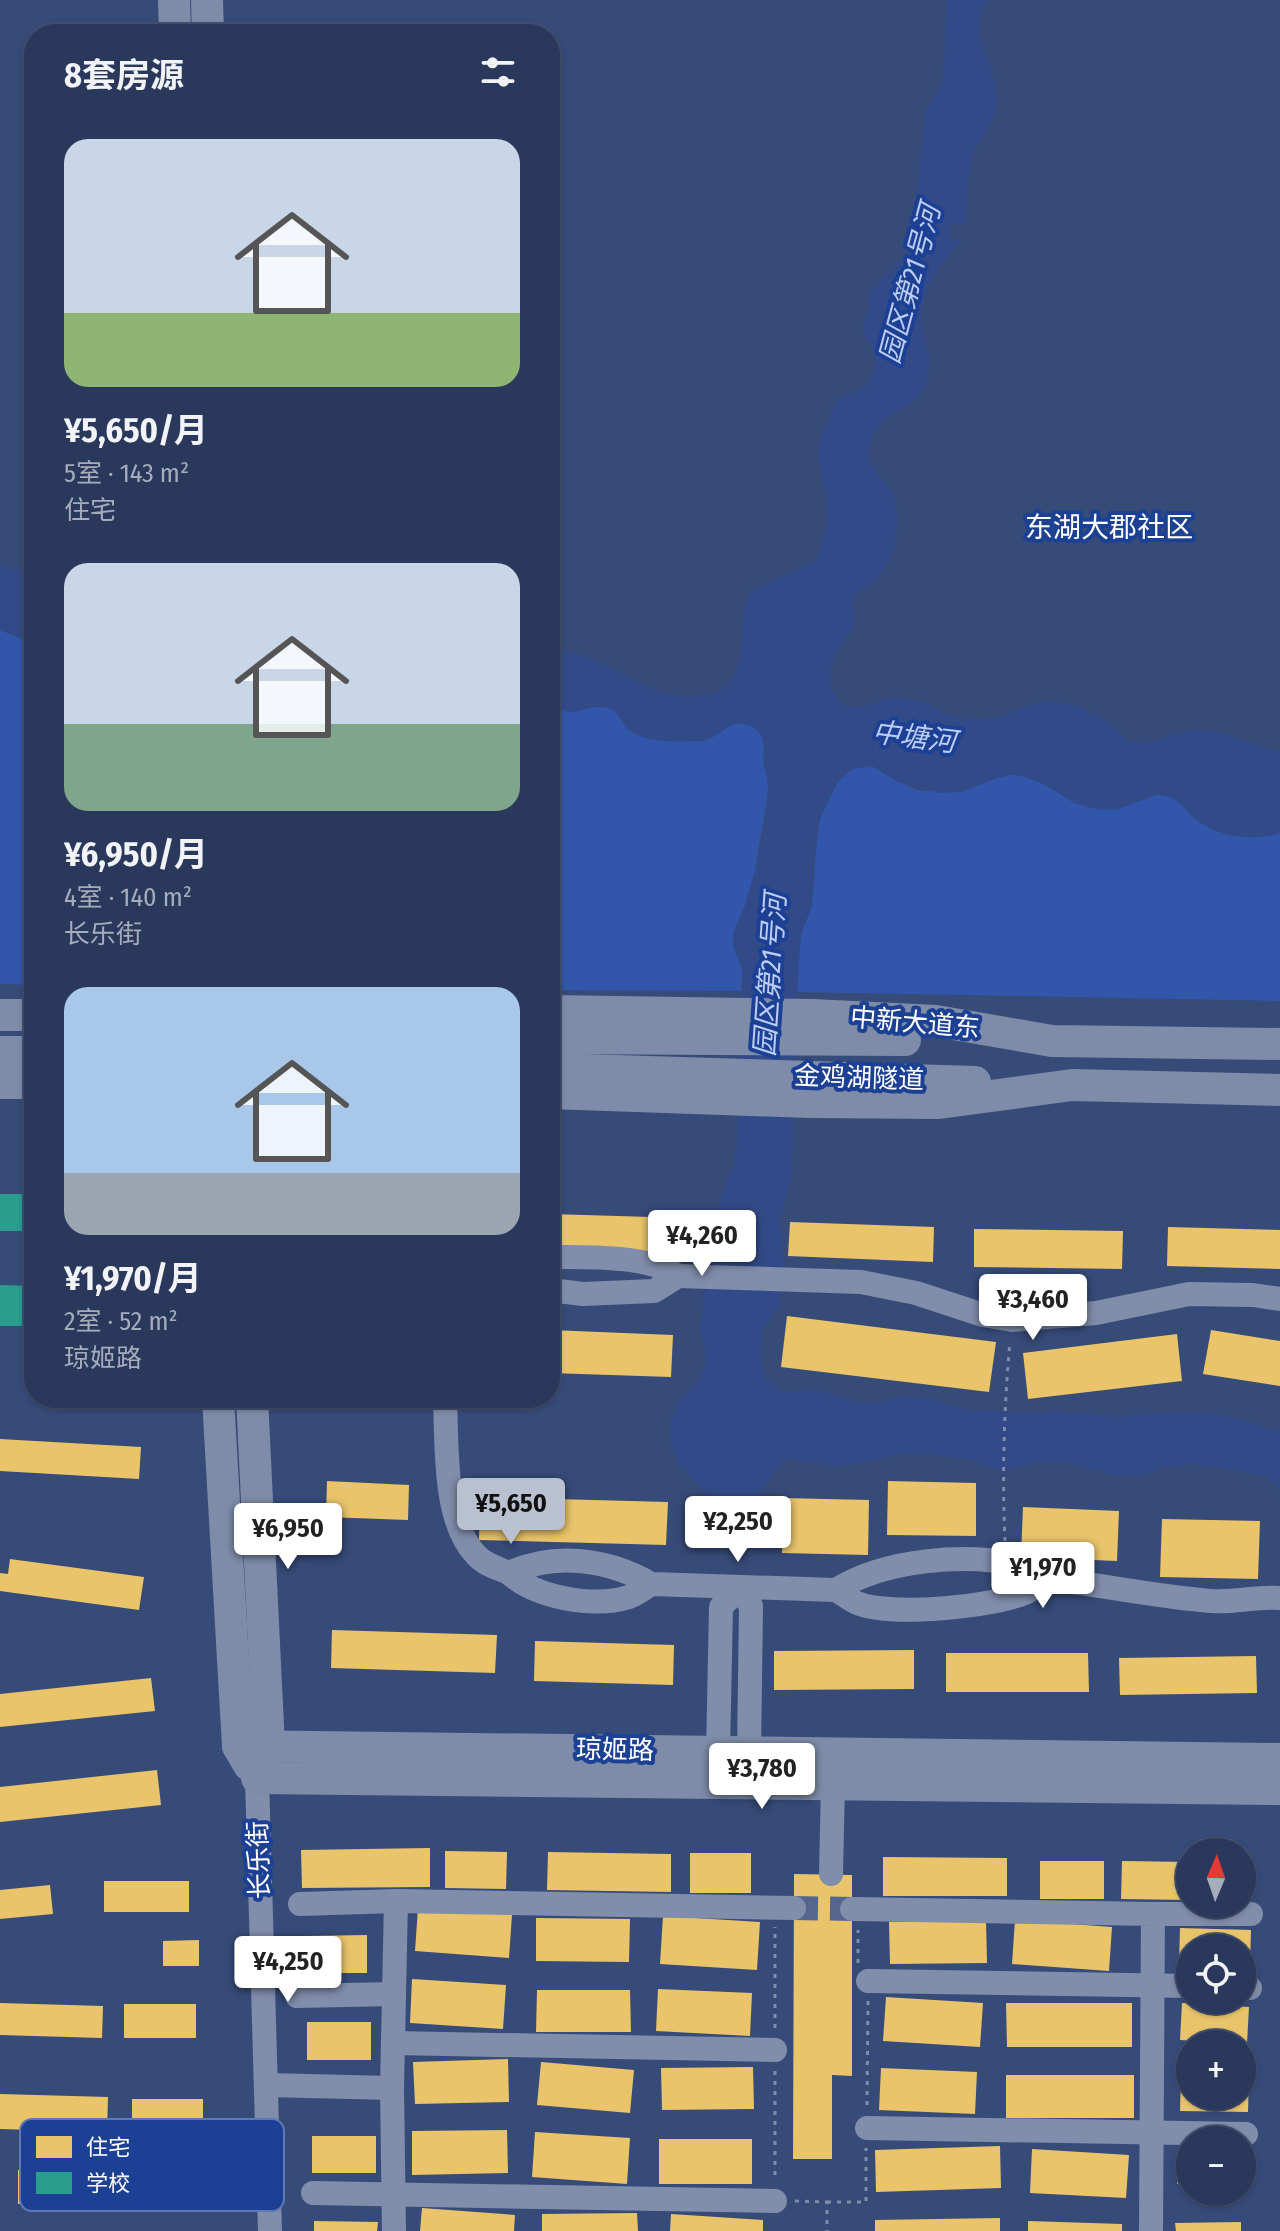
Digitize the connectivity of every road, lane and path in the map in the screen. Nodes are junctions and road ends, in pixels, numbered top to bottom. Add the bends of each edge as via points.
1 (174, 0) edge
2 (207, 0) edge
3 (175, 24) edge
4 (208, 24) edge
5 (560, 1011) edge
6 (0, 1015) edge
7 (24, 1015) edge
8 (560, 1038) edge
9 (1052, 1041) junction
10 (1280, 1044) edge
11 (0, 1052) edge
12 (24, 1052) edge
13 (560, 1069) edge
14 (0, 1083) edge
15 (24, 1083) edge
16 (1072, 1085) junction
17 (1280, 1090) edge
18 (560, 1093) edge
19 (560, 1258) edge
20 (687, 1276) junction
21 (560, 1291) edge
22 (1280, 1299) edge
23 (1012, 1320) junction
24 (219, 1408) edge
25 (252, 1408) edge
26 (445, 1408) edge
27 (1007, 1564) junction
28 (509, 1573) junction
29 (1049, 1579) junction
30 (651, 1584) junction
31 (739, 1588) junction
32 (836, 1590) junction
33 (1278, 1598) edge
34 (254, 1746) junction
35 (734, 1752) junction
36 (1274, 1774) edge
37 (257, 1778) junction
38 (833, 1784) junction
39 (831, 1874) dead end
40 (396, 1901) junction
41 (300, 1904) dead end
42 (794, 1908) tunnel mouth
43 (856, 1909) joint
44 (1153, 1914) junction
45 (1176, 1914) edge
46 (868, 1981) joint
47 (1152, 1986) junction
48 (1176, 1986) edge
49 (394, 1994) junction
50 (297, 1996) dead end
51 (393, 2043) junction
52 (775, 2050) dead end
53 (266, 2085) junction
54 (392, 2088) junction
55 (267, 2119) edge
56 (867, 2128) dead end
57 (1151, 2132) junction
58 (1176, 2133) edge
59 (313, 2193) dead end
60 (393, 2193) junction
61 (775, 2201) joint
62 (269, 2211) edge
63 (270, 2231) edge
64 (394, 2231) edge
65 (827, 2231) edge
66 (1151, 2231) edge

1 - 3 main road
2 - 4 main road
5 - 9 main road, 中新大道东 via 936,1021
6 - 7 main road
8 - 9 main road, 金鸡湖隧道
9 - 10 main road, 中新大道东
11 - 12 main road
13 - 16 main road, 金鸡湖隧道
14 - 15 main road
16 - 17 main road
16 - 18 main road via 939,1103
19 - 20 street via 642,1263
20 - 21 street via 654,1291
20 - 23 street via 861,1282
22 - 23 street via 1189,1294 1096,1313
23 - 27 path via 1002,1483
24 - 34 main road, 长乐街
25 - 34 main road, 长乐街
26 - 28 street via 447,1460 463,1536 486,1564
27 - 29 street via 1023,1565
27 - 32 street via 908,1564 856,1577
28 - 30 street via 528,1564 580,1560 628,1570
28 - 30 street via 540,1590 589,1600 633,1596
29 - 32 street via 1026,1593 957,1608 858,1604
29 - 33 street via 1217,1602
30 - 31 street
31 - 32 street
31 - 35 street via 751,1606
34 - 35 main road, 琼姬路
34 - 37 main road, 长乐街
35 - 36 main road, 琼姬路
36 - 38 main road, 琼姬路
37 - 38 main road, 琼姬路
37 - 53 street, 长乐街
38 - 39 street
40 - 41 street
40 - 42 street
40 - 49 street
43 - 44 street
43 - 46 path via 858,1980
44 - 45 street
44 - 47 street
46 - 47 street
47 - 48 street
47 - 57 street
49 - 50 street
49 - 51 street
51 - 52 street
51 - 54 street
53 - 54 street
53 - 55 street, 长乐街
54 - 60 street
56 - 57 street
57 - 58 street
57 - 66 street
59 - 60 street
60 - 61 street
60 - 64 street
61 - 65 path via 827,2202
62 - 63 street, 长乐街

